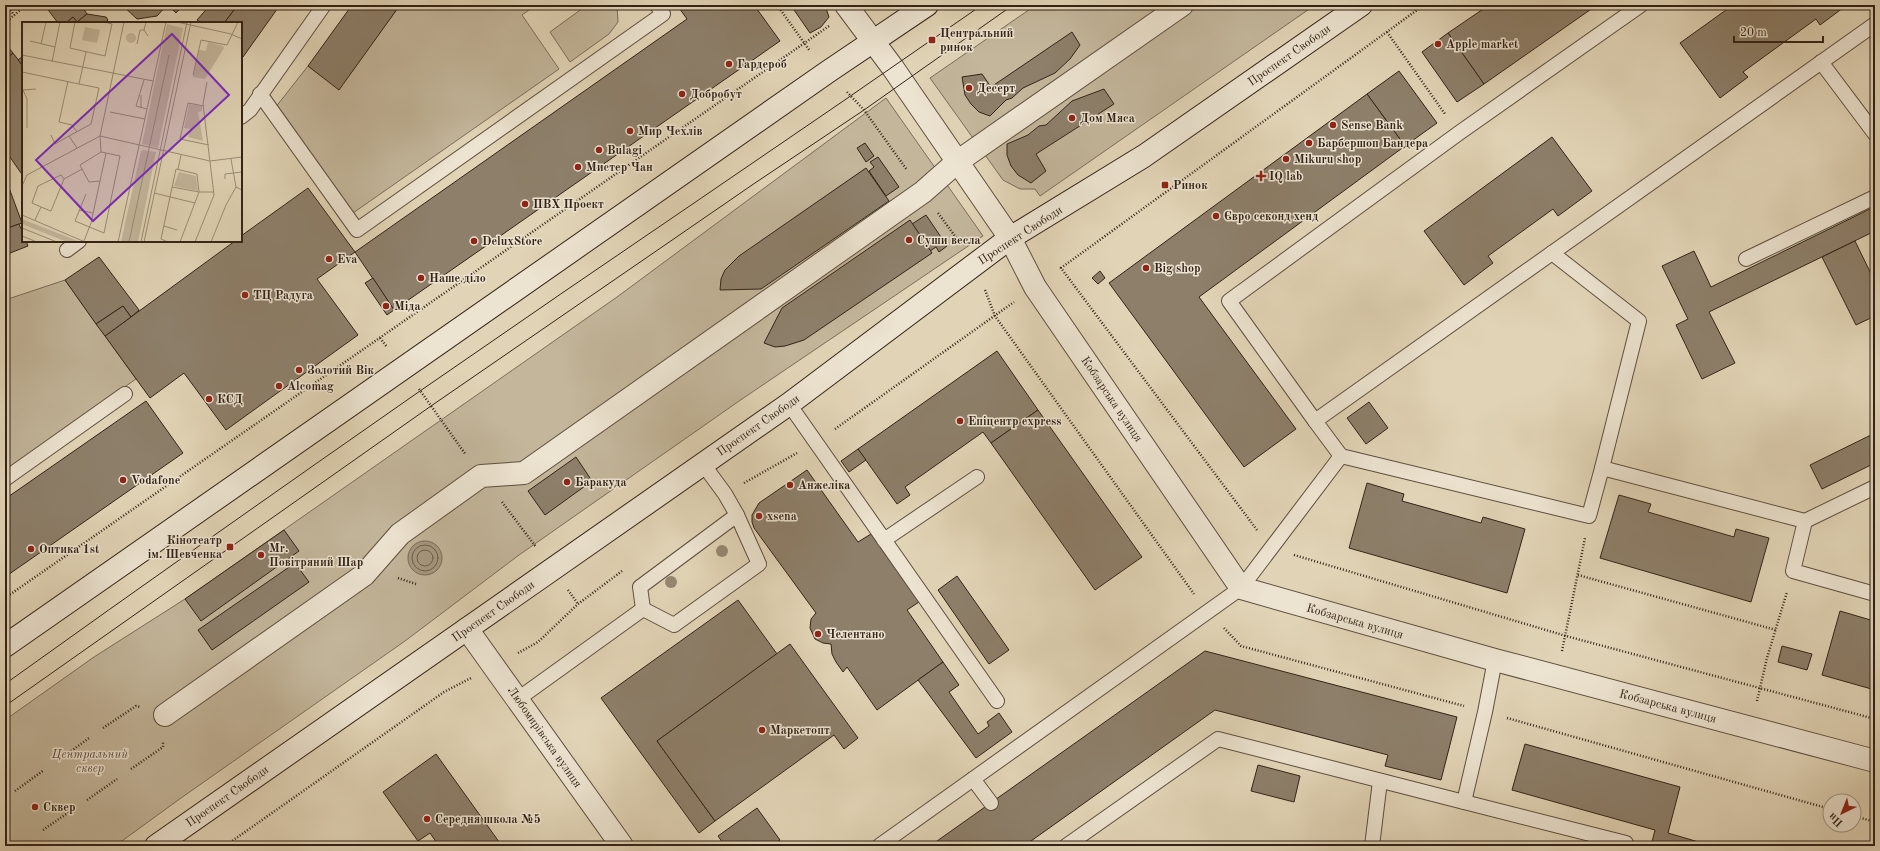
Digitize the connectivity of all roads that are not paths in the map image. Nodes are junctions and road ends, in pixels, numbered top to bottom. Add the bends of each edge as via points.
1 (324, 5) edge
2 (656, 5) edge
3 (927, 5) edge
4 (1182, 5) edge
5 (1361, 5) edge
6 (1641, 5) edge
7 (848, 8) edge
8 (1875, 24) edge
9 (874, 41) junction
10 (1821, 62) junction
11 (260, 94) junction
12 (242, 116) edge
13 (1875, 134) edge
14 (957, 162) junction
15 (1875, 197) edge
16 (1010, 238) junction
17 (78, 242) edge
18 (68, 250) dead end
19 (1552, 253) junction
20 (1746, 259) dead end
21 (125, 394) dead end
22 (789, 404) junction
23 (1315, 421) junction
24 (1341, 456) junction
25 (703, 464) junction
26 (1602, 468) junction
27 (977, 477) dead end
28 (5, 479) edge
29 (1875, 487) edge
30 (737, 515) junction
31 (1805, 521) junction
32 (884, 540) junction
33 (1241, 588) junction
34 (1875, 594) edge
35 (643, 609) junction
36 (467, 629) junction
37 (5, 646) edge
38 (1495, 660) junction
39 (518, 699) junction
40 (997, 701) dead end
41 (165, 715) road end
42 (1875, 761) edge
43 (973, 779) junction
44 (1380, 781) junction
45 (1464, 802) junction
46 (991, 803) dead end
47 (156, 846) edge
48 (622, 846) edge
49 (879, 846) edge
50 (1066, 846) edge
51 (1372, 846) edge
52 (1625, 846) edge

1 - 11 lane
2 - 11 lane via 663,14 357,230
3 - 9 street
4 - 14 street
5 - 16 street, Проспект Свободи via 1144,156
6 - 23 lane via 1459,133 1229,301
7 - 9 street, Кобзарська вулиця
8 - 10 lane
9 - 14 street, Кобзарська вулиця
9 - 37 street
10 - 13 lane
10 - 19 lane
11 - 12 lane via 250,110
14 - 16 street, Кобзарська вулиця
14 - 41 street via 923,192 524,473 481,476 400,534 364,575
15 - 20 lane
16 - 22 street, Проспект Свободи
16 - 33 street, Кобзарська вулиця via 1035,287
17 - 18 lane
19 - 23 lane
19 - 26 lane via 1639,321
21 - 28 lane
22 - 25 street, Проспект Свободи
22 - 32 lane
23 - 24 lane
24 - 26 lane via 1589,516
24 - 33 lane
25 - 30 lane
25 - 36 street, Проспект Свободи
26 - 31 lane
27 - 32 lane
29 - 31 lane
30 - 35 lane via 640,587
30 - 35 lane via 759,564 674,625
31 - 34 lane via 1793,571
32 - 40 lane
33 - 38 street, Кобзарська вулиця
33 - 43 lane
35 - 39 lane
36 - 39 street, Любомирівська вулиця
36 - 47 street, Проспект Свободи
38 - 42 street, Кобзарська вулиця
38 - 45 lane
39 - 48 street, Любомирівська вулиця
43 - 46 lane
43 - 49 lane
44 - 45 lane
44 - 50 lane via 1218,739
44 - 51 lane
45 - 52 lane via 1626,843

